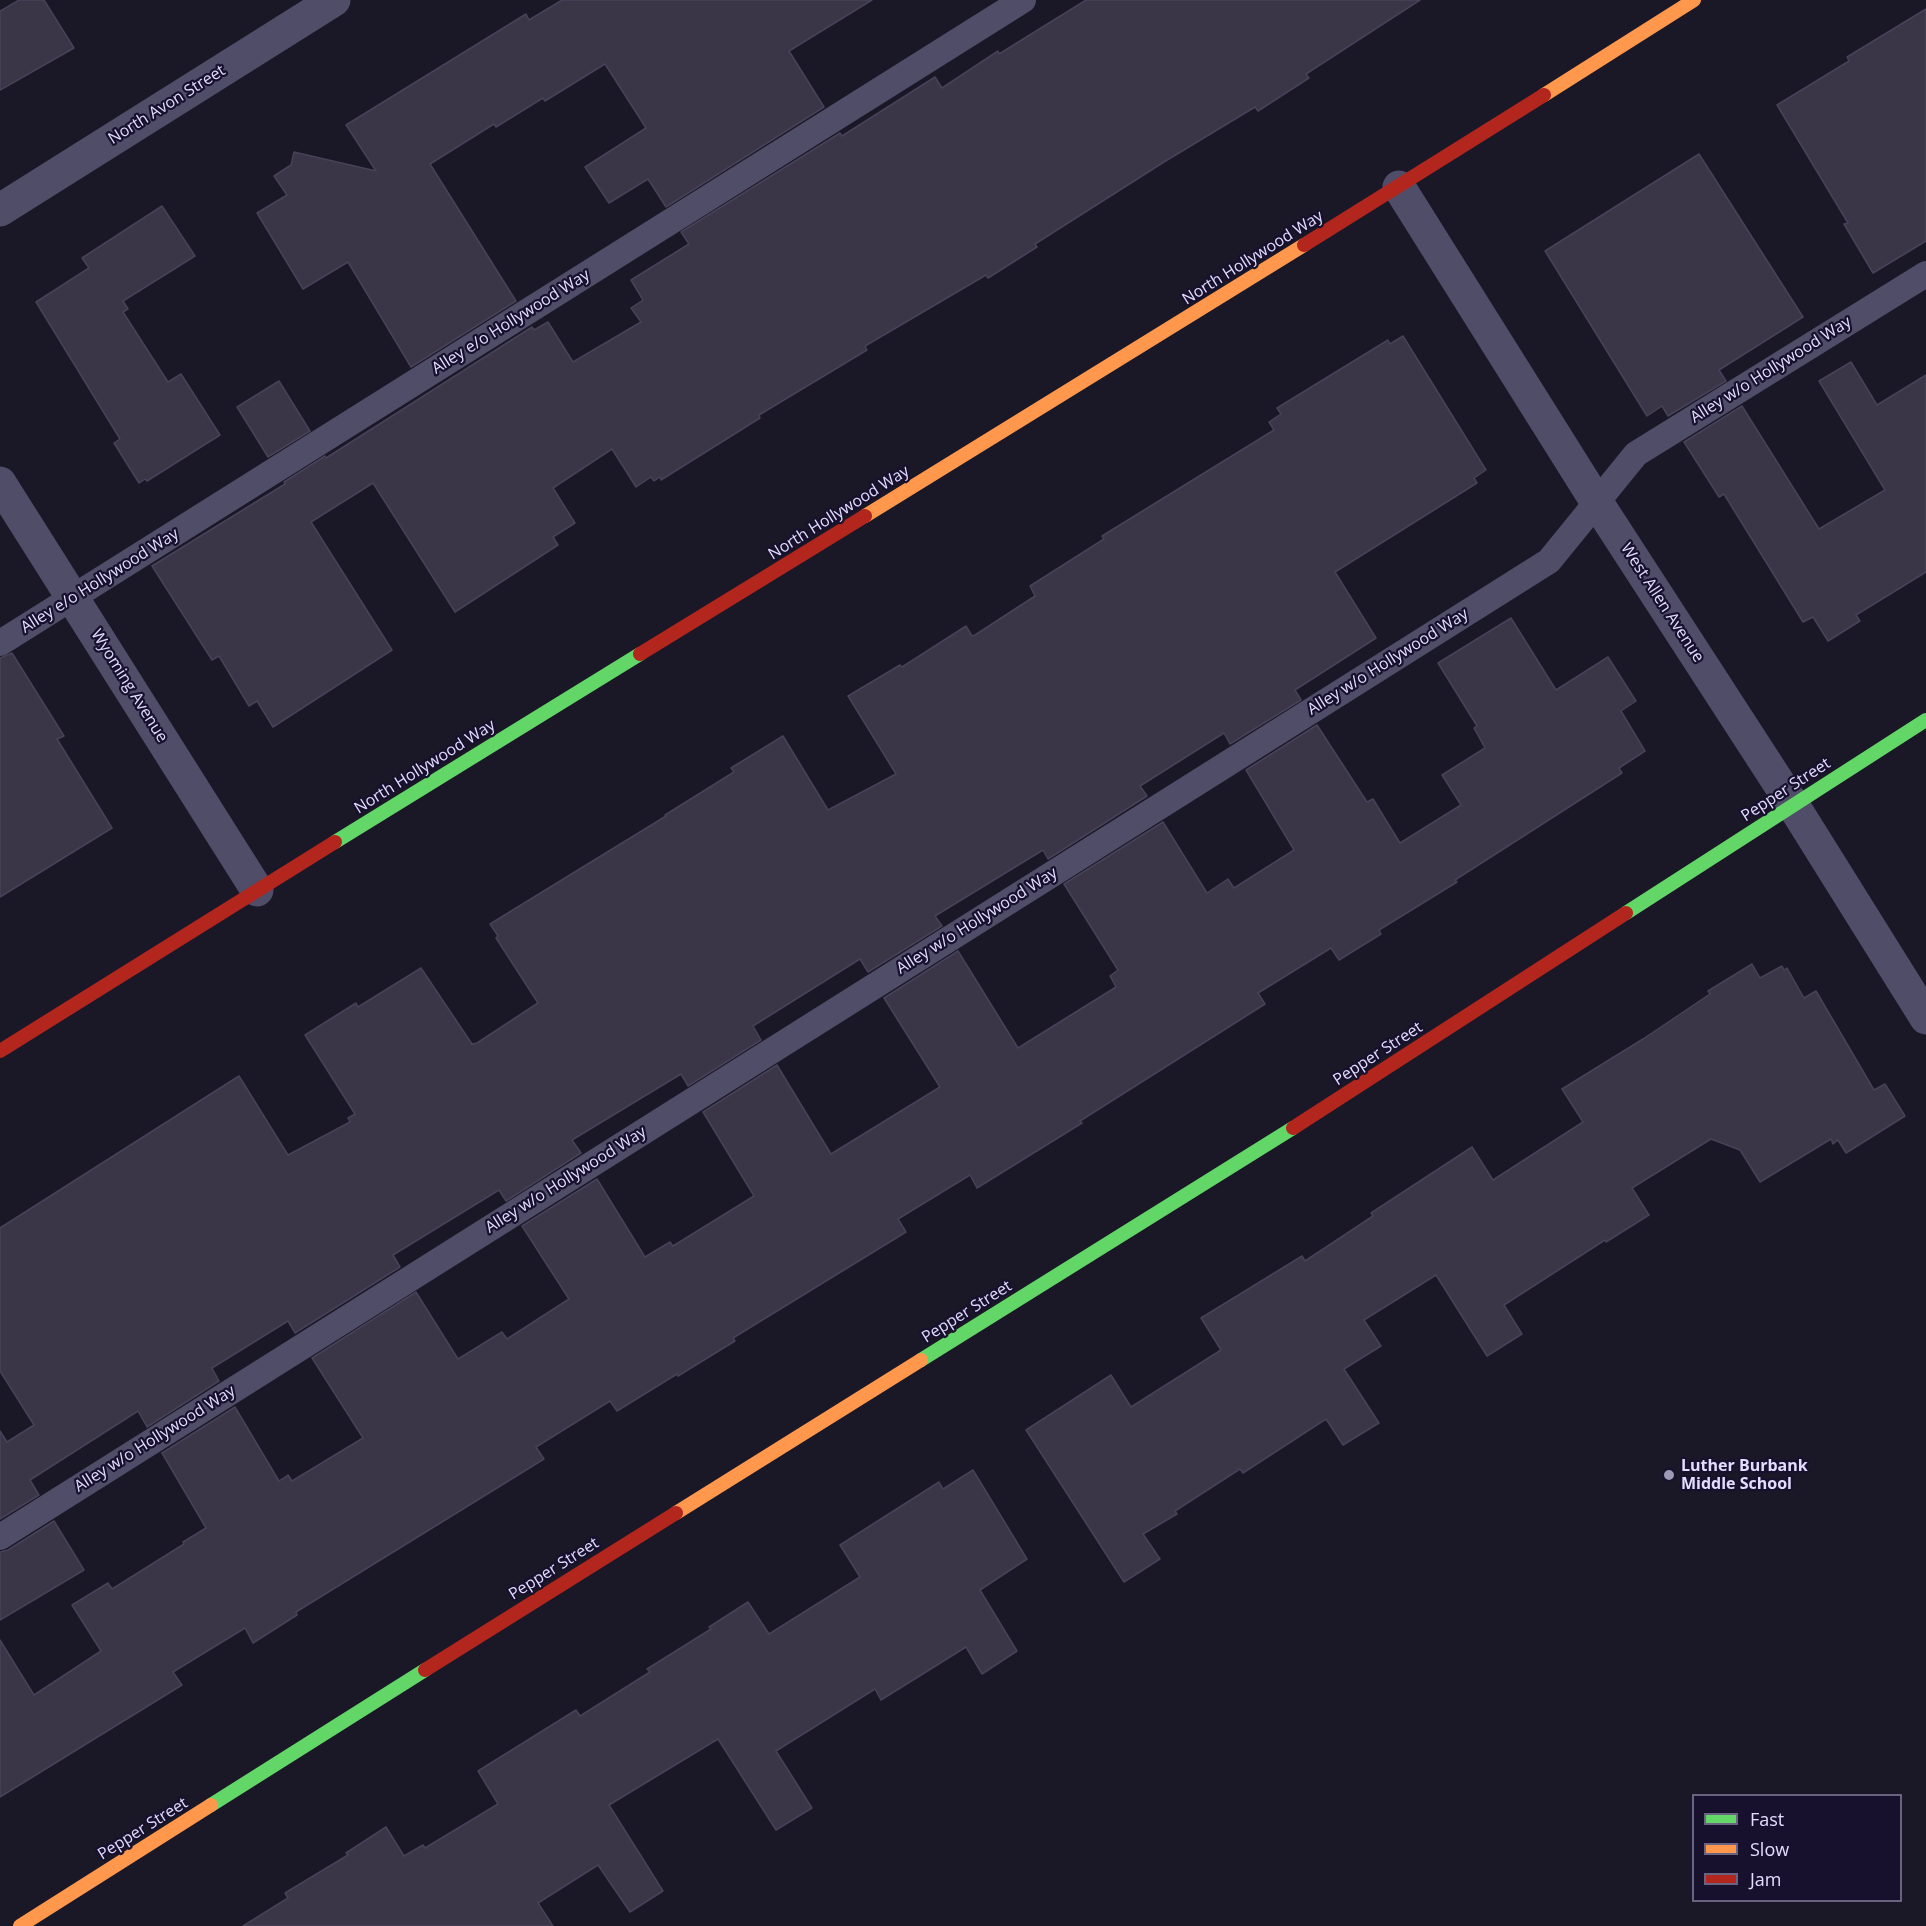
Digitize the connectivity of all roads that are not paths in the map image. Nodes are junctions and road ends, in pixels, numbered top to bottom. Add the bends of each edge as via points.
1 (334, 0) edge
2 (1023, 0) edge
3 (1694, 0) edge
4 (1399, 187) junction
5 (0, 210) edge
6 (1926, 274) edge
7 (0, 483) edge
8 (1596, 501) junction
9 (73, 598) junction
10 (0, 643) edge
11 (1926, 720) edge
12 (1793, 805) junction
13 (257, 890) junction
14 (1926, 1018) edge
15 (0, 1051) edge
16 (0, 1537) edge
17 (20, 1926) edge

1 - 5 street, North Avon Street
2 - 9 lane, Alley e/o Hollywood Way
3 - 4 street, North Hollywood Way
4 - 8 street, West Allen Avenue
4 - 13 street, North Hollywood Way
6 - 8 lane, Alley w/o Hollywood Way via 1636,454
7 - 9 street, Wyoming Avenue
8 - 12 street, West Allen Avenue
8 - 16 lane, Alley w/o Hollywood Way via 1549,561
9 - 10 lane, Alley e/o Hollywood Way
9 - 13 street, Wyoming Avenue
11 - 12 street, Pepper Street
12 - 14 street, West Allen Avenue
12 - 17 street, Pepper Street via 1273,1142
13 - 15 street, North Hollywood Way

